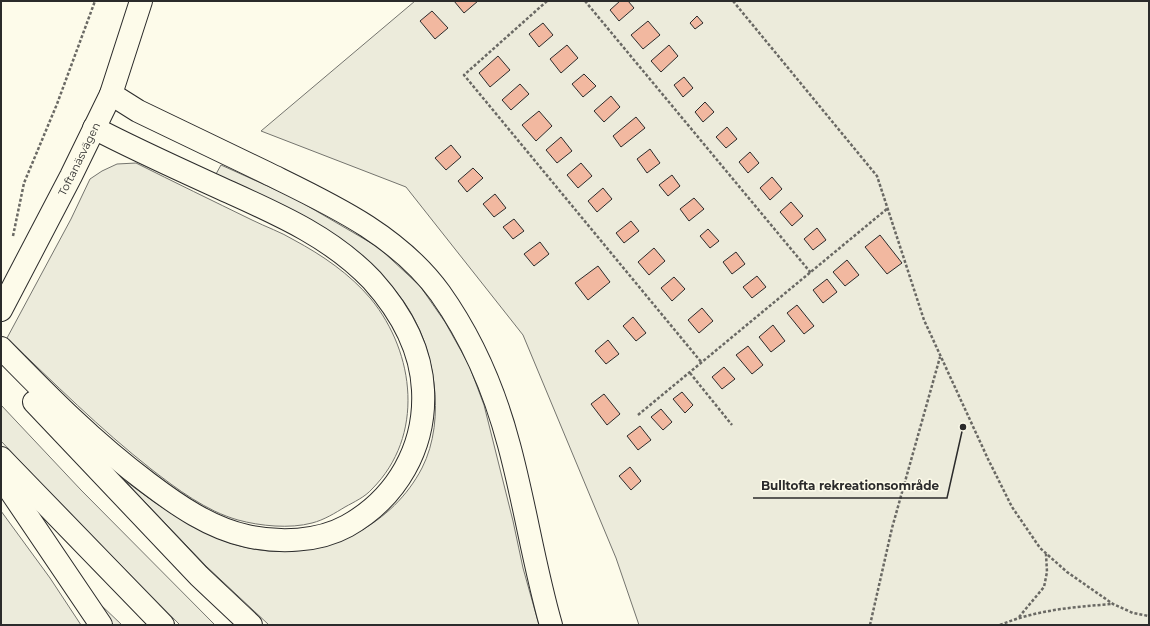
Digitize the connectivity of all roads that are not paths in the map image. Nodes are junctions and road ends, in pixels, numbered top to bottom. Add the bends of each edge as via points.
1 (141, 1) edge
2 (111, 94) junction
3 (94, 128) junction
4 (1, 310) edge
5 (1, 348) edge
6 (1, 366) edge
7 (1, 458) edge
8 (1, 477) edge
9 (101, 625) edge
10 (163, 625) edge
11 (251, 625) edge
12 (551, 625) edge

1 - 2 main road, Toftanäsvägen
2 - 3 main road, Toftanäsvägen
2 - 12 main road via 138,111 345,212 376,231 401,252 440,292 473,348 496,405 509,445
3 - 4 main road, Toftanäsvägen
3 - 5 main road via 290,220 342,253 371,280 392,305 408,332 418,362 423,389 417,444 405,469 389,492 369,511 346,527 296,540 270,540 245,536 216,526 189,512 135,473 65,413
6 - 11 main road via 199,576
7 - 10 main road
8 - 9 main road

